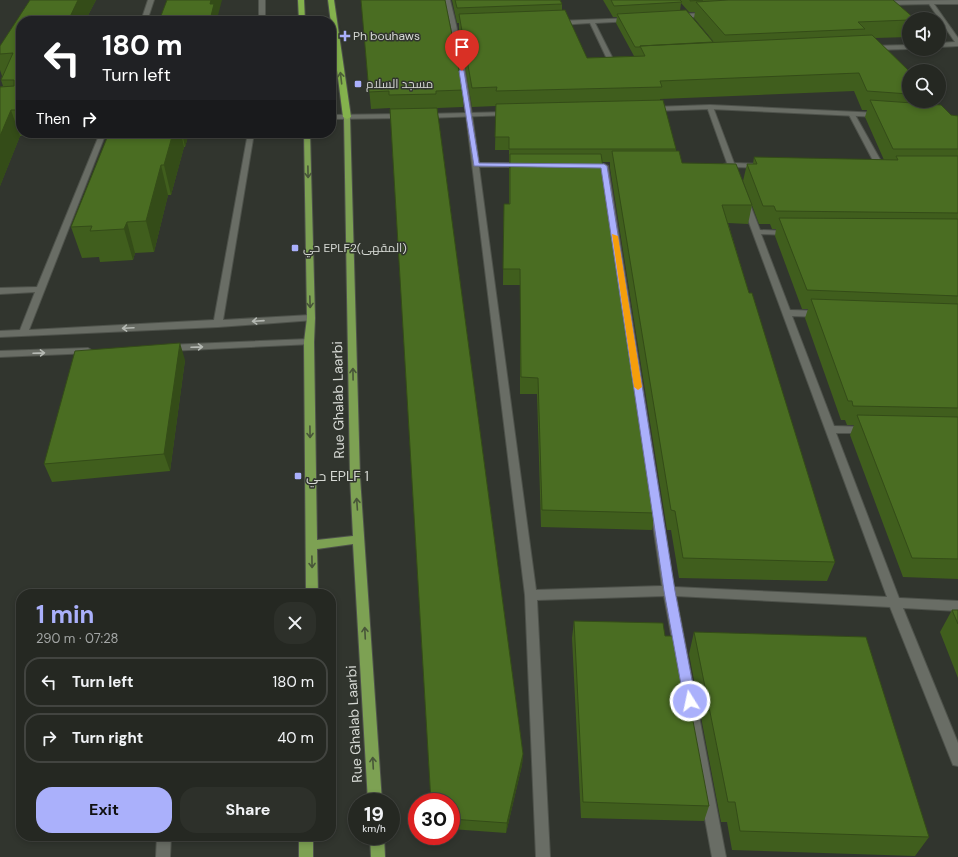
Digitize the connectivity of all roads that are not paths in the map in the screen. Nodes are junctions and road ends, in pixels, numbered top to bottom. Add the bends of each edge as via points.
1 (151, 0) edge
2 (262, 0) edge
3 (301, 0) edge
4 (332, 0) edge
5 (447, 0) edge
6 (901, 1) edge
7 (930, 2) junction
8 (958, 2) edge
9 (878, 3) edge
10 (683, 10) edge
11 (711, 14) edge
12 (687, 15) junction
13 (146, 16) edge
14 (262, 16) edge
15 (302, 16) edge
16 (334, 16) edge
17 (671, 16) edge
18 (639, 18) edge
19 (691, 20) edge
20 (592, 22) junction
21 (553, 23) edge
22 (336, 31) edge
23 (958, 43) edge
24 (946, 44) edge
25 (902, 47) edge
26 (862, 49) edge
27 (626, 60) edge
28 (710, 107) junction
29 (648, 109) edge
30 (851, 113) junction
31 (516, 114) edge
32 (469, 115) junction
33 (889, 115) edge
34 (408, 116) edge
35 (416, 116) edge
36 (336, 117) edge
37 (347, 117) junction
38 (101, 138) edge
39 (250, 138) edge
40 (307, 138) edge
41 (476, 165) junction
42 (532, 165) edge
43 (716, 165) edge
44 (732, 165) junction
45 (604, 166) edge
46 (770, 166) edge
47 (882, 170) edge
48 (757, 232) junction
49 (796, 233) edge
50 (39, 289) junction
51 (0, 291) edge
52 (788, 313) junction
53 (826, 314) edge
54 (311, 318) junction
55 (218, 324) junction
56 (23, 333) junction
57 (0, 334) edge
58 (309, 342) junction
59 (160, 348) edge
60 (97, 351) edge
61 (0, 354) edge
62 (830, 429) junction
63 (878, 430) edge
64 (360, 539) junction
65 (312, 545) junction
66 (312, 589) edge
67 (670, 591) junction
68 (531, 595) junction
69 (895, 604) junction
70 (958, 606) edge
71 (958, 760) edge
72 (374, 793) edge
73 (164, 841) edge
74 (306, 841) edge
75 (377, 845) edge
76 (163, 857) edge
77 (306, 857) edge
78 (378, 857) edge
79 (544, 857) edge
80 (719, 857) edge

1 - 13 street
2 - 14 street
3 - 15 highway
16 -> 4 highway
5 - 32 street via 458,27
6 - 7 street
6 - 9 street
7 - 8 street
7 - 23 street
10 - 12 street
11 - 12 street
12 - 17 street
12 - 19 street
18 - 20 street
20 - 21 street
20 - 27 street via 611,61
37 -> 22 highway
23 - 24 street
25 - 26 street
28 - 29 street
28 - 30 street
28 - 44 street
30 - 33 street
30 - 47 street
31 - 32 street
32 - 35 street
32 - 41 street
34 - 37 street
36 - 37 street
64 -> 37 main road, Rue Ghalab Laarbi via 355,477
38 - 50 street
39 - 55 street
40 -> 54 main road, Rue Ghalab Laarbi
41 - 42 street
41 - 68 street
43 - 44 street
44 - 46 street
44 - 48 street
45 - 67 street
48 - 49 street
48 - 52 street
50 - 51 street
50 - 56 street
52 - 53 street
52 - 62 street
54 -> 55 street
54 - 58 main road, Rue Ghalab Laarbi
55 -> 56 street
56 - 57 street
59 -> 58 street
58 -> 65 main road, Rue Ghalab Laarbi
61 -> 60 street
62 - 63 street
62 - 69 street
64 - 65 main road
72 -> 64 main road, Rue Ghalab Laarbi
65 -> 66 main road, Rue Ghalab Laarbi
67 - 68 street
67 - 69 street
67 - 80 street
68 - 79 street
69 - 70 street
69 - 71 street
73 - 76 street
74 - 77 main road
75 - 78 main road

